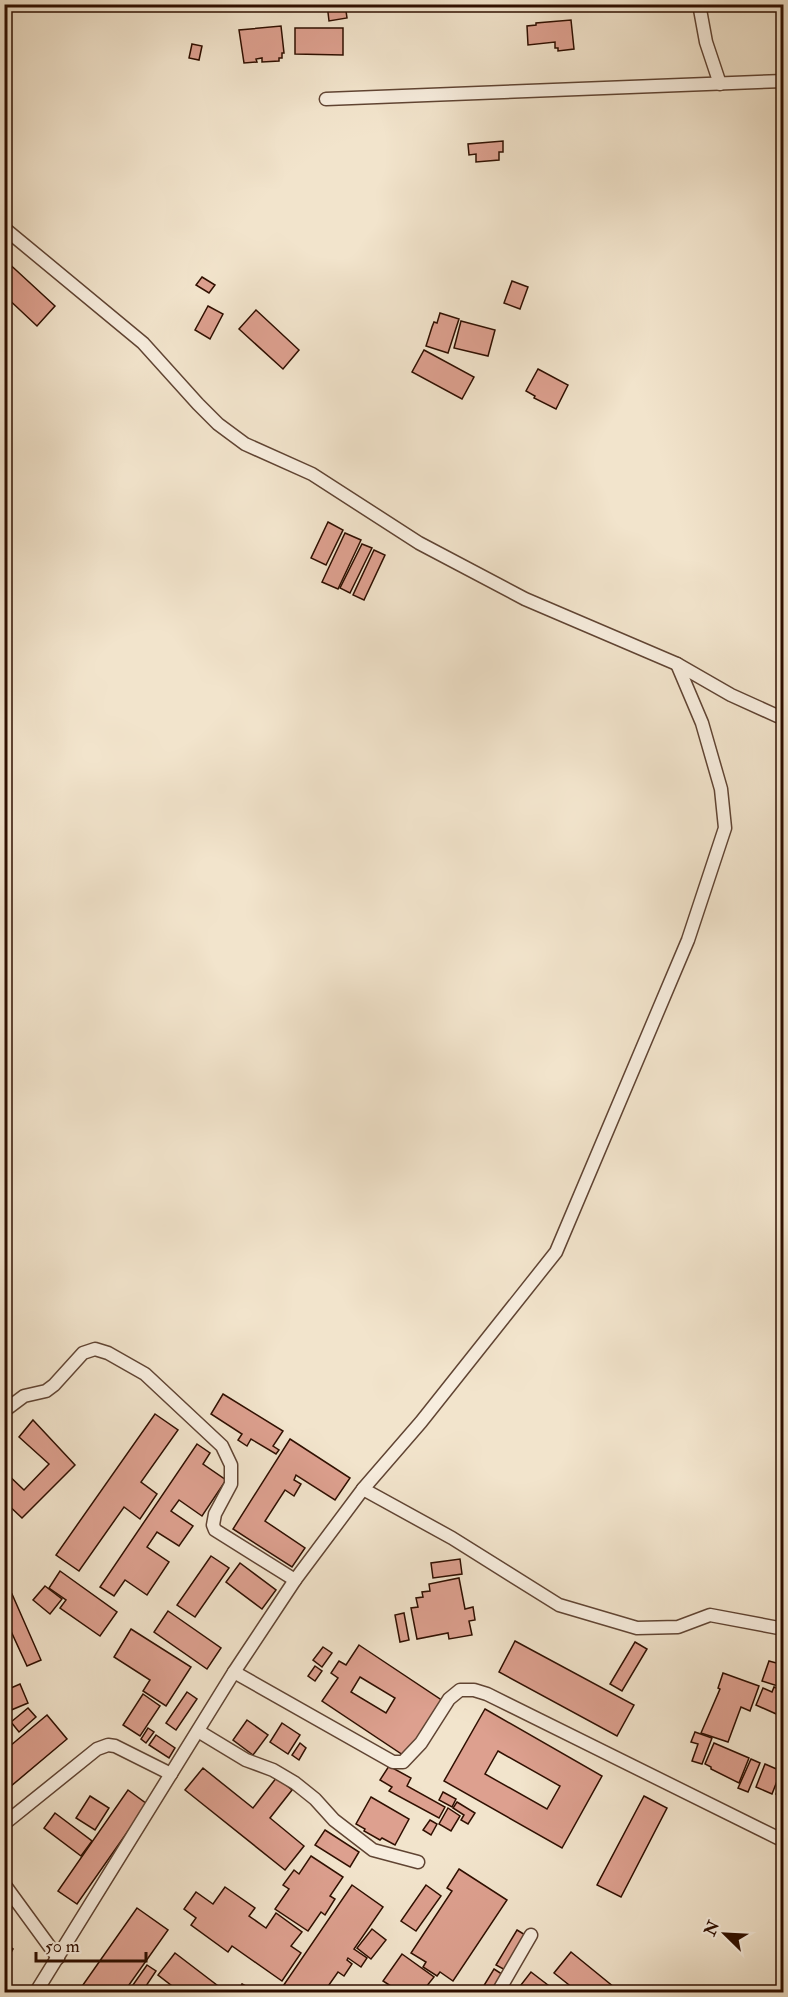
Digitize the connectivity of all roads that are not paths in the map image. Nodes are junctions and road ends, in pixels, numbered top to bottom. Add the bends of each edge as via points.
1 (699, 4) edge
2 (783, 81) edge
3 (720, 84) junction
4 (326, 99) dead end
5 (4, 228) edge
6 (677, 664) junction
7 (783, 718) edge
8 (4, 1410) edge
9 (363, 1489) junction
10 (295, 1580) junction
11 (783, 1629) edge
12 (234, 1672) junction
13 (198, 1731) junction
14 (171, 1774) junction
15 (4, 1824) edge
16 (783, 1841) edge
17 (418, 1862) dead end
18 (4, 1884) edge
19 (531, 1935) dead end
20 (58, 1958) junction
21 (36, 1992) edge
22 (498, 1992) edge

1 - 3 street
2 - 3 street
3 - 4 street
5 - 6 street via 143,343 218,424 245,444 312,474 419,543 525,599
6 - 7 street via 731,695
6 - 9 street via 702,723 721,789 725,828 688,940 556,1252
8 - 10 street via 24,1396 46,1391 83,1353 95,1349 145,1374 222,1446 231,1465 231,1484 215,1514 215,1530
9 - 10 street
9 - 11 street via 452,1538 559,1605 637,1628 678,1627 710,1615
10 - 12 street
12 - 13 street
12 - 16 street via 393,1762 403,1762 411,1754 449,1699 460,1690 487,1694
13 - 14 street
13 - 17 street via 295,1783 373,1850
14 - 15 street via 108,1745 97,1749
14 - 20 street
18 - 20 street
19 - 22 street
20 - 21 street

